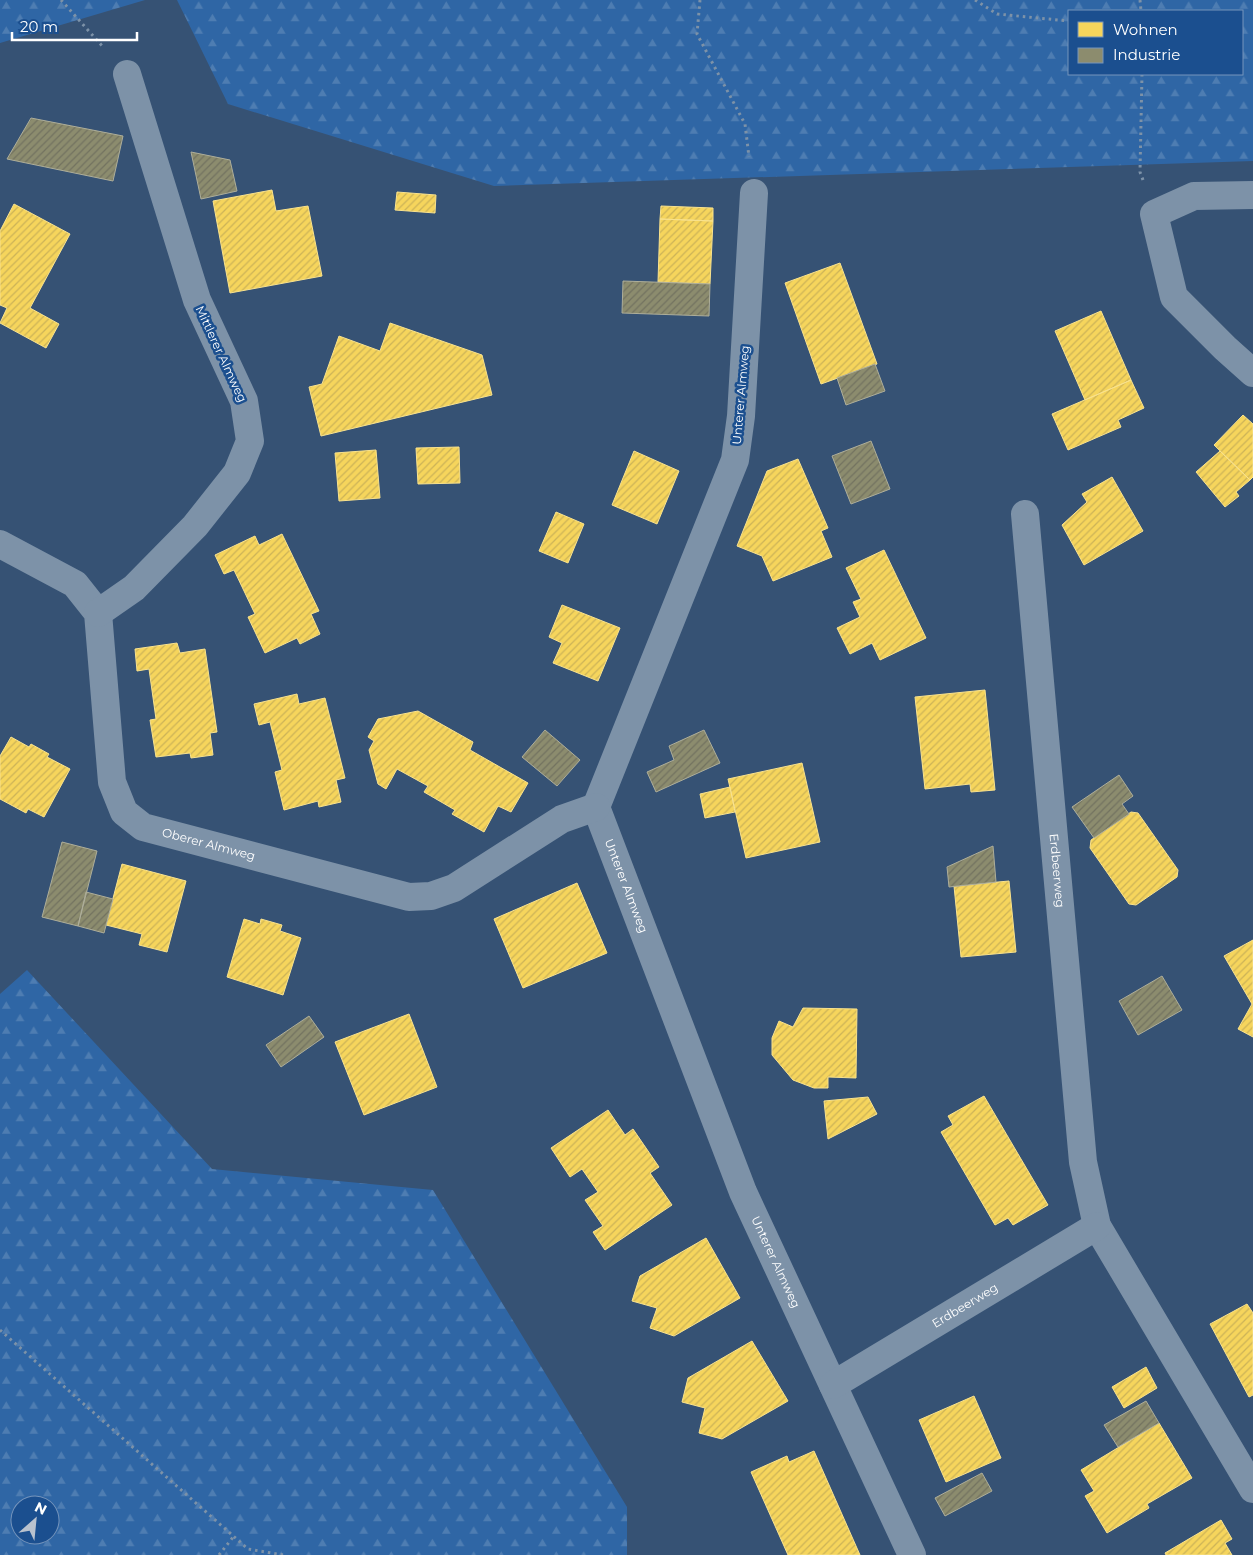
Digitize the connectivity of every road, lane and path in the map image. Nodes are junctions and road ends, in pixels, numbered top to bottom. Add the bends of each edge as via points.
1 (62, 0) edge
2 (700, 0) edge
3 (975, 0) edge
4 (1068, 21) edge
5 (126, 74) joint
6 (1142, 75) edge
7 (754, 193) joint
8 (1253, 195) edge
9 (1154, 214) junction
10 (1253, 374) edge
11 (1025, 514) dead end
12 (0, 544) edge
13 (98, 613) junction
14 (596, 807) junction
15 (1097, 1226) junction
16 (0, 1330) edge
17 (833, 1385) junction
18 (1253, 1489) edge
19 (234, 1536) junction
20 (219, 1555) edge
21 (283, 1555) edge
22 (912, 1555) edge

1 - 5 path
2 - 7 path via 697,34 745,124
3 - 4 path via 997,14
5 - 13 street, Mittlerer Almweg via 197,300 244,401 250,441 237,473 195,526 134,588
6 - 9 path via 1140,172
7 - 14 street, Unterer Almweg via 741,416 735,460
8 - 9 street via 1194,196
9 - 10 street via 1174,297
11 - 15 street, Erdbeerweg via 1083,1162
12 - 13 street via 75,584
13 - 14 street, Oberer Almweg via 112,782 124,812 143,827 409,896 431,896 454,888 562,819
14 - 17 street, Unterer Almweg via 743,1192
15 - 17 street, Erdbeerweg
15 - 18 street, Erdbeerweg
16 - 19 path
17 - 22 street, Unterer Almweg
19 - 20 path
19 - 21 path via 248,1549

